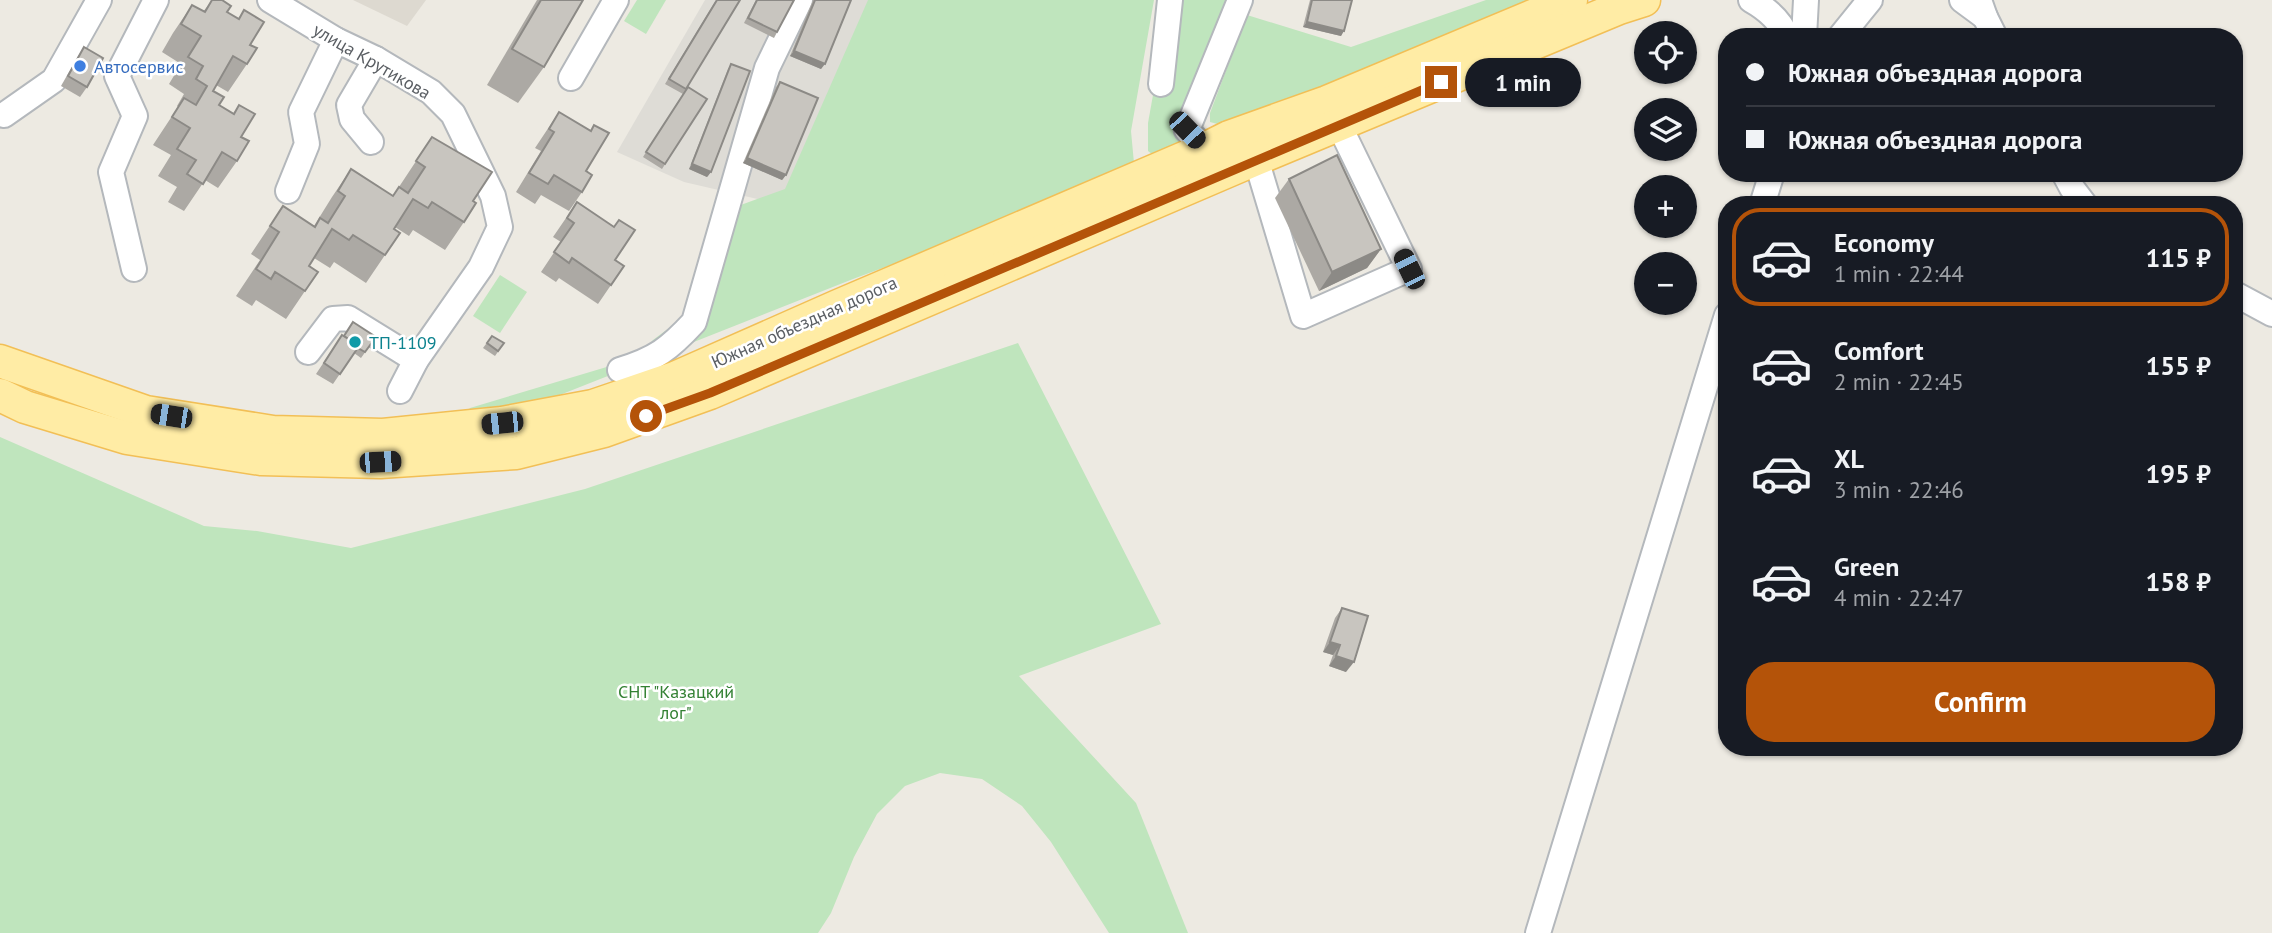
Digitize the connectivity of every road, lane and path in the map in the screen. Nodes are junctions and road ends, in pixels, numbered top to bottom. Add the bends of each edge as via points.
1 (99, 0) edge
2 (156, 0) edge
3 (270, 0) edge
4 (616, 0) edge
5 (800, 0) edge
6 (1170, 0) edge
7 (1240, 0) edge
8 (1571, 0) edge
9 (1644, 0) edge
10 (1751, 0) edge
11 (1806, 0) edge
12 (1870, 0) edge
13 (1962, 0) edge
14 (1986, 18) edge
15 (1783, 28) edge
16 (1804, 28) edge
17 (1847, 28) edge
18 (336, 40) junction
19 (376, 59) junction
20 (571, 78) dead end
21 (1161, 84) dead end
22 (1, 115) edge
23 (1339, 125) junction
24 (370, 142) dead end
25 (1256, 159) junction
26 (1211, 163) junction
27 (288, 191) dead end
28 (134, 269) dead end
29 (2243, 298) edge
30 (2272, 314) edge
31 (1718, 344) edge
32 (308, 352) dead end
33 (416, 360) junction
34 (0, 361) edge
35 (620, 370) dead end
36 (400, 391) dead end
37 (0, 395) edge
38 (1538, 933) edge

1 - 22 street via 54,80
2 - 28 street via 117,76 135,116 111,172
3 - 18 street, улица Крутикова
4 - 20 street
5 - 35 street via 767,68 694,322 650,361
6 - 21 street
7 - 26 street via 1187,130
8 - 26 main road, Южная объездная дорога via 1327,102 1228,137
9 - 23 main road, Южная объездная дорога
10 - 15 street
11 - 16 street
12 - 17 street
13 - 14 street
18 - 19 street, улица Крутикова
18 - 27 street via 301,112 307,144
19 - 24 street via 349,105 352,119
19 - 33 street, улица Крутикова via 431,92 453,114 493,196 499,227 481,267
23 - 25 main road, Южная объездная дорога
23 - 25 street via 1409,269 1303,316
25 - 26 main road, Южная объездная дорога
26 - 34 main road, Южная объездная дорога via 838,306 675,378 593,407 502,423 383,435 273,432 146,412
26 - 37 main road, Южная объездная дорога via 710,393 604,431 516,453 380,462 261,459 127,438 24,407
29 - 30 street
31 - 38 street
32 - 33 street via 333,319 348,318
33 - 36 street, улица Крутикова

